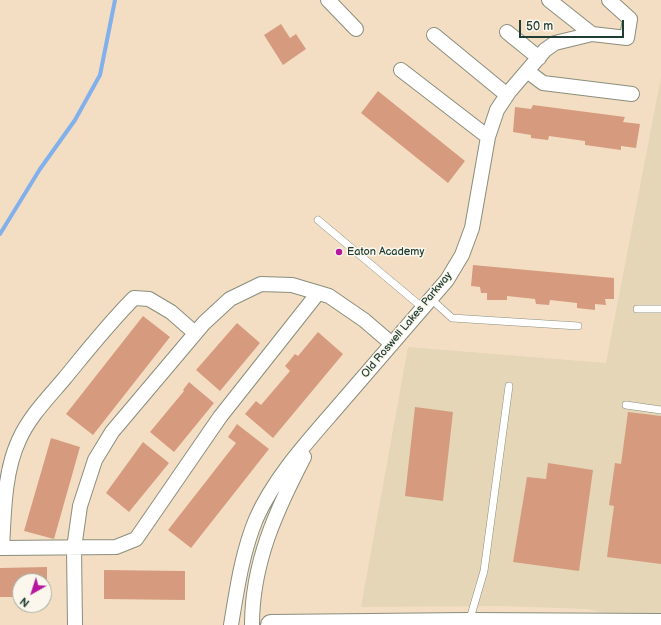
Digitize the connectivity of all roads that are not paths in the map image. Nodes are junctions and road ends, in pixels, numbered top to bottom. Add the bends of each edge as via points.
1 (328, 0) edge
2 (549, 0) edge
3 (609, 0) edge
4 (356, 29) dead end
5 (507, 32) dead end
6 (592, 34) junction
7 (434, 35) dead end
8 (539, 58) junction
9 (401, 70) dead end
10 (527, 72) junction
11 (632, 94) dead end
12 (507, 95) junction
13 (488, 137) junction
14 (318, 220) dead end
15 (318, 293) junction
16 (427, 303) junction
17 (637, 309) dead end
18 (661, 309) edge
19 (578, 326) dead end
20 (195, 333) junction
21 (392, 344) junction
22 (509, 386) dead end
23 (626, 405) dead end
24 (661, 410) edge
25 (318, 429) junction
26 (1, 548) edge
27 (74, 548) junction
28 (469, 623) junction
29 (343, 624) edge
30 (661, 624) edge
31 (75, 625) edge
32 (231, 625) edge
33 (252, 625) edge
34 (271, 625) edge

1 - 4 street
2 - 6 street
3 - 6 street, Old Roswell Lakes Parkway via 630,19 627,38
5 - 8 street
6 - 8 street, Old Roswell Lakes Parkway via 555,43
7 - 12 street
8 - 10 street, Old Roswell Lakes Parkway
9 - 13 street
10 - 11 street via 543,83
10 - 12 street, Old Roswell Lakes Parkway
12 - 13 street, Old Roswell Lakes Parkway via 498,110
13 - 16 street, Old Roswell Lakes Parkway via 472,228 462,255 448,280
14 - 16 lane
15 - 20 street via 292,285 261,284 230,299
15 - 21 street via 329,296 364,320
15 - 27 street via 220,417 136,539 116,547
16 - 19 lane via 452,318
16 - 21 street, Old Roswell Lakes Parkway
17 - 18 lane
20 - 26 street via 171,312 149,299 134,298 117,315 33,416 19,440 10,471
20 - 27 street via 112,432 95,460 80,506
21 - 25 street, Old Roswell Lakes Parkway
22 - 28 lane via 484,571
23 - 24 lane
25 - 32 street, Old Roswell Lakes Parkway via 282,475 256,518 241,564
25 - 33 street, Old Roswell Lakes Parkway via 280,503 264,545 254,590
26 - 27 street
27 - 31 street
28 - 29 street
28 - 30 street
29 - 34 street

